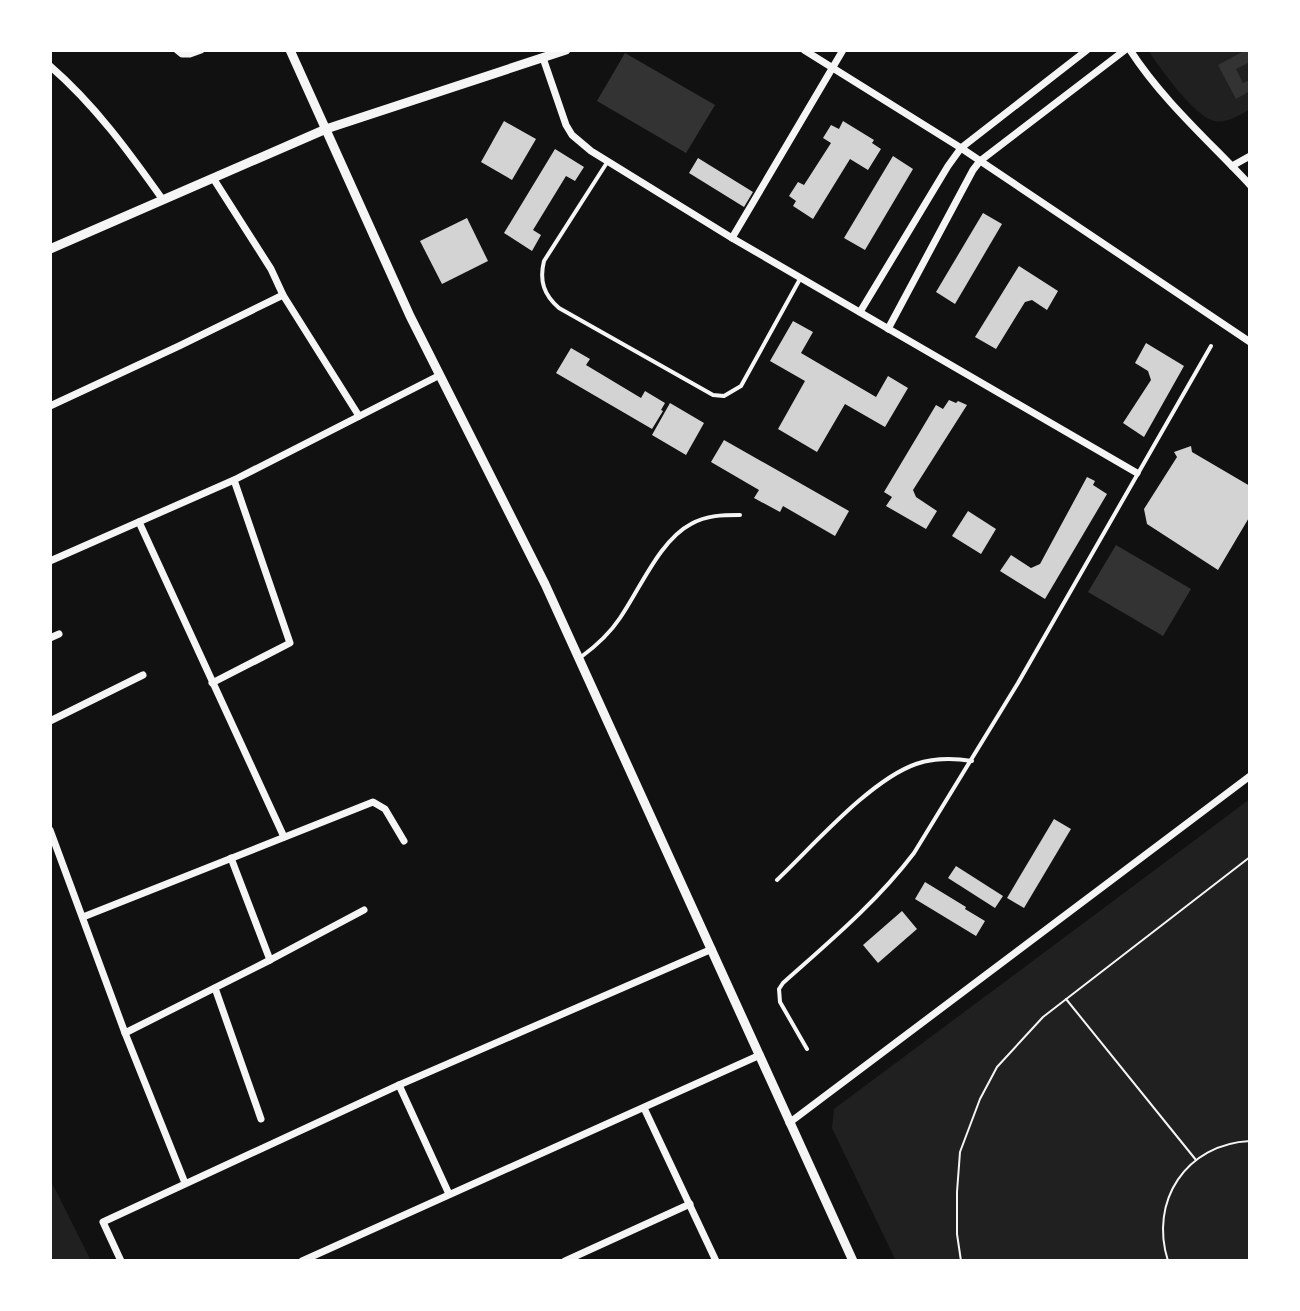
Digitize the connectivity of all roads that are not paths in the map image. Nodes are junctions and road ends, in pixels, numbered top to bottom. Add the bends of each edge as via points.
1 (177, 50) edge
2 (201, 50) edge
3 (290, 50) edge
4 (566, 50) edge
5 (804, 50) edge
6 (843, 50) edge
7 (1087, 50) edge
8 (1127, 50) edge
9 (543, 58) junction
10 (50, 66) edge
11 (832, 68) junction
12 (326, 129) junction
13 (961, 148) junction
14 (1250, 156) edge
15 (608, 161) junction
16 (980, 161) junction
17 (1232, 166) junction
18 (213, 178) junction
19 (1250, 185) edge
20 (163, 200) junction
21 (732, 238) junction
22 (50, 249) edge
23 (801, 278) junction
24 (283, 295) junction
25 (860, 312) junction
26 (888, 329) junction
27 (1250, 342) edge
28 (1211, 346) dead end
29 (440, 375) junction
30 (50, 406) edge
31 (359, 416) junction
32 (1137, 473) junction
33 (234, 480) junction
34 (740, 515) dead end
35 (139, 522) junction
36 (50, 561) edge
37 (59, 634) dead end
38 (50, 638) edge
39 (579, 659) junction
40 (143, 675) dead end
41 (212, 683) junction
42 (50, 721) edge
43 (972, 761) junction
44 (1250, 776) edge
45 (50, 830) edge
46 (284, 837) junction
47 (404, 841) dead end
48 (231, 858) junction
49 (777, 880) dead end
50 (364, 910) dead end
51 (83, 917) junction
52 (712, 949) junction
53 (270, 960) junction
54 (215, 988) junction
55 (125, 1033) junction
56 (807, 1049) dead end
57 (760, 1055) junction
58 (399, 1085) junction
59 (644, 1108) junction
60 (261, 1119) dead end
61 (789, 1123) junction
62 (185, 1183) junction
63 (449, 1194) junction
64 (690, 1204) junction
65 (121, 1261) edge
66 (302, 1261) edge
67 (565, 1261) edge
68 (716, 1261) edge
69 (853, 1261) edge

1 - 2 street
3 - 12 street
4 - 9 street
5 - 11 street
6 - 11 street
7 - 13 street
8 - 16 street
8 - 17 street
9 - 12 street
9 - 15 street via 572,135
10 - 20 street via 108,125
11 - 13 street
11 - 21 street
12 - 18 street
12 - 29 street
13 - 16 street
13 - 25 street
14 - 17 street
15 - 21 street
15 - 23 lane via 544,261 542,283 559,308 713,395 724,396 741,386
16 - 26 street
16 - 27 street
17 - 19 street
18 - 20 street
18 - 24 street
20 - 22 street
21 - 23 street
23 - 25 street
24 - 30 street
24 - 31 street
25 - 26 street
26 - 32 street
28 - 32 lane
29 - 31 street
29 - 39 street
31 - 33 street
32 - 43 lane
33 - 35 street
33 - 41 street via 290,643
34 - 39 lane via 706,518 679,532 620,619
35 - 36 street
35 - 41 street
37 - 38 street
39 - 52 street
40 - 42 street
41 - 46 street
43 - 49 lane via 927,761 890,778
43 - 56 lane via 896,876 779,989 780,1002
44 - 61 street
45 - 51 street
46 - 47 street via 373,802 385,809
46 - 48 street
48 - 51 street
48 - 53 street
50 - 53 street
51 - 55 street
52 - 57 street
52 - 58 street
53 - 54 street
54 - 55 street
54 - 60 street
55 - 62 street
57 - 59 street
57 - 61 street
58 - 62 street
58 - 63 street
59 - 63 street
59 - 64 street
61 - 69 street
62 - 65 street via 103,1222
63 - 66 street
64 - 67 street
64 - 68 street

